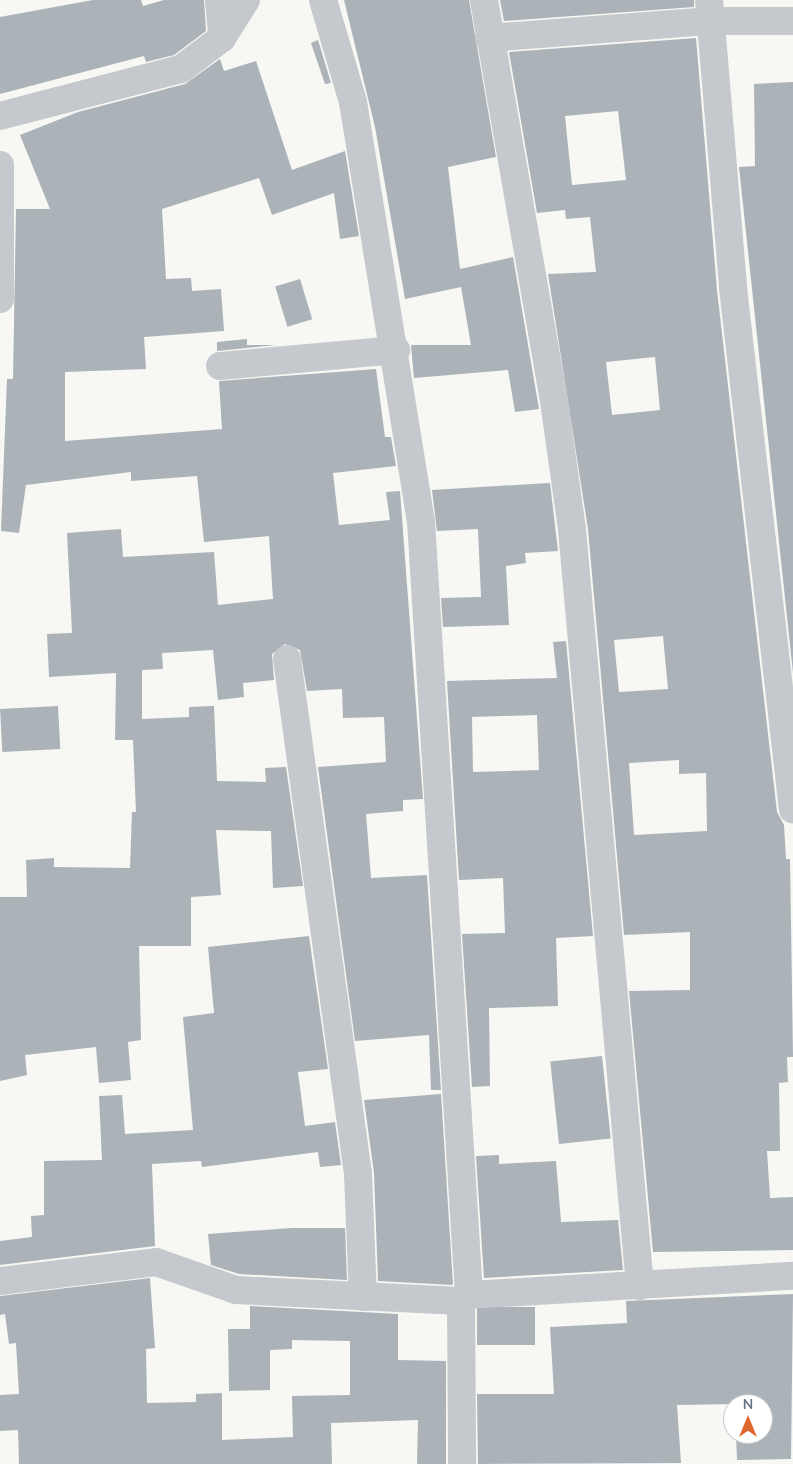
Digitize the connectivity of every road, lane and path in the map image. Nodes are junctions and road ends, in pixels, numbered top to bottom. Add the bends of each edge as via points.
1 (219, 0) edge
2 (246, 0) edge
3 (323, 0) edge
4 (484, 0) edge
5 (710, 11) edge
6 (793, 21) edge
7 (222, 38) junction
8 (489, 38) junction
9 (0, 116) edge
10 (0, 164) edge
11 (0, 299) edge
12 (396, 350) junction
13 (220, 366) dead end
14 (287, 659) dead end
15 (793, 810) edge
16 (793, 1276) edge
17 (0, 1281) edge
18 (640, 1286) junction
19 (363, 1296) junction
20 (465, 1298) junction
21 (462, 1464) edge

1 - 7 street
2 - 7 street
3 - 12 street via 353,102
4 - 8 street
5 - 6 street
5 - 8 street
5 - 15 street via 733,288
7 - 9 street via 181,68
8 - 18 street via 553,394 572,530
10 - 11 street
12 - 13 street
12 - 20 street via 421,521
14 - 19 street via 358,1174
16 - 18 street
17 - 19 street via 156,1262 236,1290
18 - 20 street
19 - 20 street
20 - 21 street

